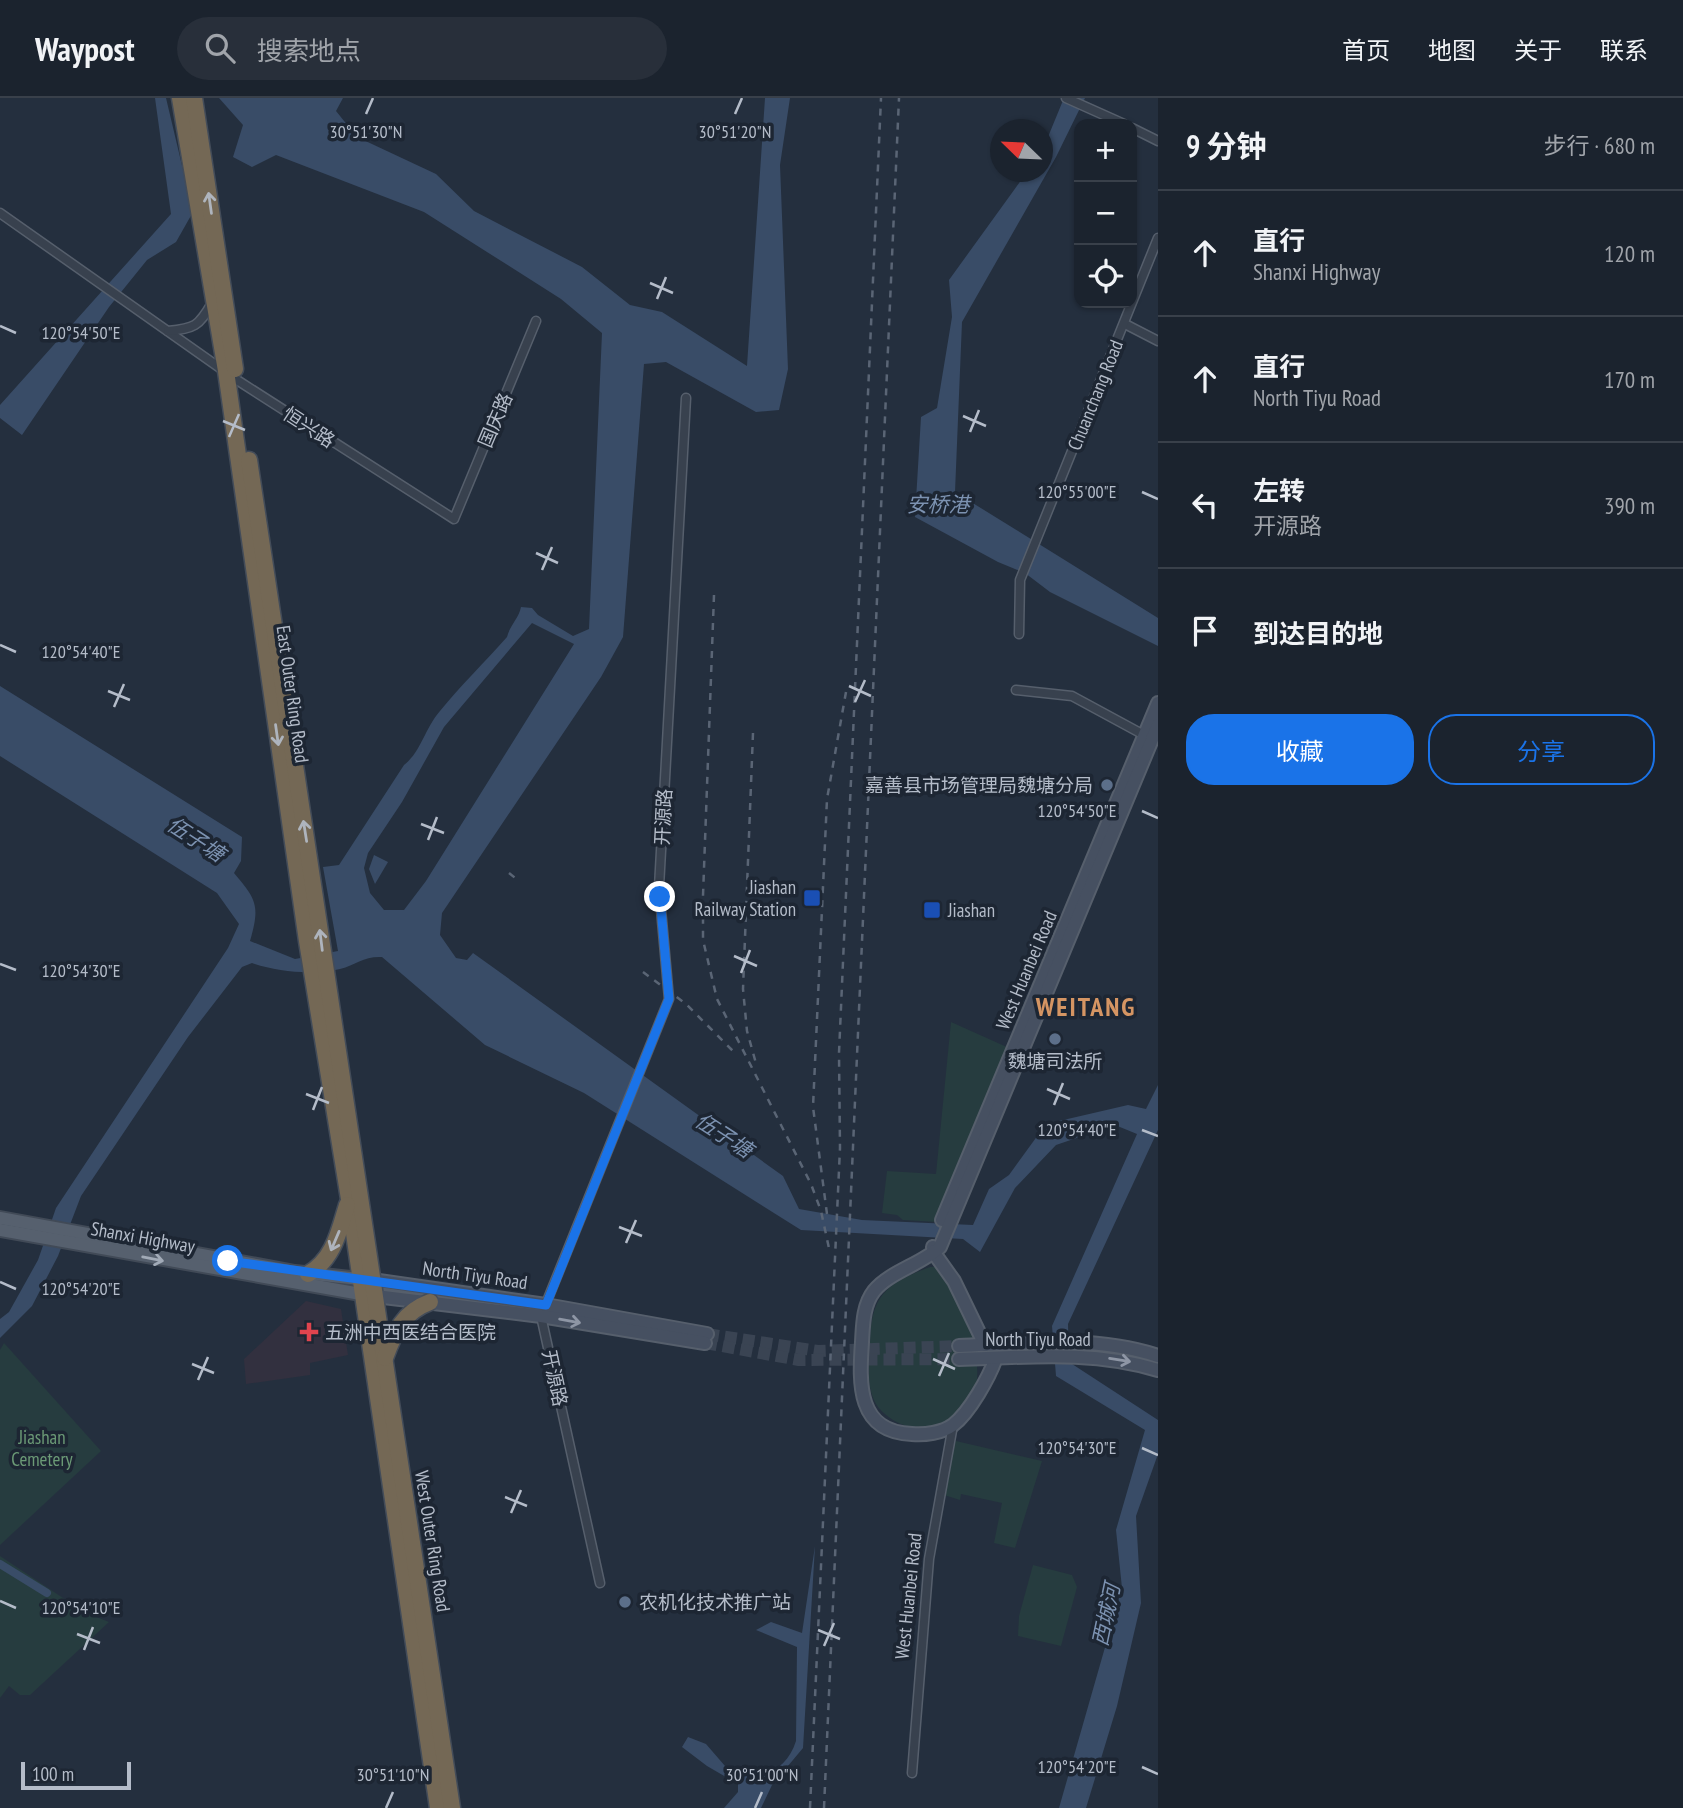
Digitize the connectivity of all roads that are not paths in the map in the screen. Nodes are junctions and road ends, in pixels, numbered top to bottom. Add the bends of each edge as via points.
1 (180, 98) edge
2 (194, 98) edge
3 (1066, 98) edge
4 (1113, 119) edge
5 (1137, 130) edge
6 (1158, 141) edge
7 (0, 213) edge
8 (1158, 238) edge
9 (212, 302) junction
10 (221, 320) junction
11 (536, 321) dead end
12 (1125, 324) junction
13 (168, 331) junction
14 (1158, 341) edge
15 (231, 376) junction
16 (686, 398) dead end
17 (454, 519) joint
18 (1018, 634) dead end
19 (1016, 690) dead end
20 (1158, 703) edge
21 (1158, 724) edge
22 (1151, 739) edge
23 (320, 979) junction
24 (349, 1199) junction
25 (0, 1218) edge
26 (0, 1230) edge
27 (35, 1231) junction
28 (87, 1241) junction
29 (936, 1247) junction
30 (308, 1274) junction
31 (367, 1288) junction
32 (430, 1302) junction
33 (544, 1310) junction
34 (706, 1339) tunnel mouth
35 (985, 1345) junction
36 (1158, 1346) edge
37 (1122, 1347) junction
38 (1080, 1348) junction
39 (1035, 1350) junction
40 (1158, 1356) edge
41 (996, 1358) junction
42 (384, 1360) junction
43 (1158, 1370) edge
44 (953, 1425) junction
45 (600, 1583) dead end
46 (912, 1773) dead end
47 (438, 1808) edge
48 (452, 1808) edge

1 - 9 highway, East Outer Ring Road
10 -> 2 highway, East Outer Ring Road
3 - 4 street
5 - 6 street
7 - 13 street, 恒兴路
8 - 12 street, Chuanchang Road
9 - 10 highway, East Outer Ring Road
9 - 13 street via 201,321 189,330
10 - 15 highway, East Outer Ring Road
11 - 17 street, 国庆路
12 - 14 street
12 - 18 street, Chuanchang Road via 1020,580
13 - 15 street, 恒兴路
15 - 17 street, 恒兴路
23 -> 15 highway, East Outer Ring Road via 315,898
15 -> 23 highway, East Outer Ring Road via 307,942
16 - 33 street, 开源路 via 659,887 670,992
19 - 22 street via 1072,696
20 - 22 street, West Huanbei Road
21 - 22 street, West Huanbei Road
22 - 29 street, West Huanbei Road
23 - 24 highway, East Outer Ring Road
23 - 31 highway, East Outer Ring Road
24 -> 30 highway via 335,1245
24 - 31 highway, East Outer Ring Road
25 - 27 main road, Shanxi Highway
26 - 27 main road, Shanxi Highway
27 - 28 main road, Shanxi Highway
28 - 30 main road, Shanxi Highway
28 -> 31 main road, Shanxi Highway
29 - 35 street
29 - 44 street via 875,1289 866,1304 860,1374 869,1415 889,1429 928,1435
30 - 31 main road, Shanxi Highway
31 - 32 street, North Tiyu Road
31 - 33 street, North Tiyu Road
31 - 42 highway, West Outer Ring Road
31 - 47 highway, West Outer Ring Road
32 - 33 street, North Tiyu Road
32 - 42 highway via 412,1308 402,1319
33 - 34 street, North Tiyu Road
33 - 45 street, 开源路
35 - 39 street, North Tiyu Road
35 - 41 street, North Tiyu Road via 959,1352
36 - 37 street
37 - 38 street, North Tiyu Road
37 - 40 street, North Tiyu Road
38 - 39 street, North Tiyu Road
38 -> 43 street, North Tiyu Road
39 - 41 street, North Tiyu Road
41 - 44 street, West Huanbei Road
42 - 48 highway, West Outer Ring Road
44 - 46 street, West Huanbei Road via 929,1559

